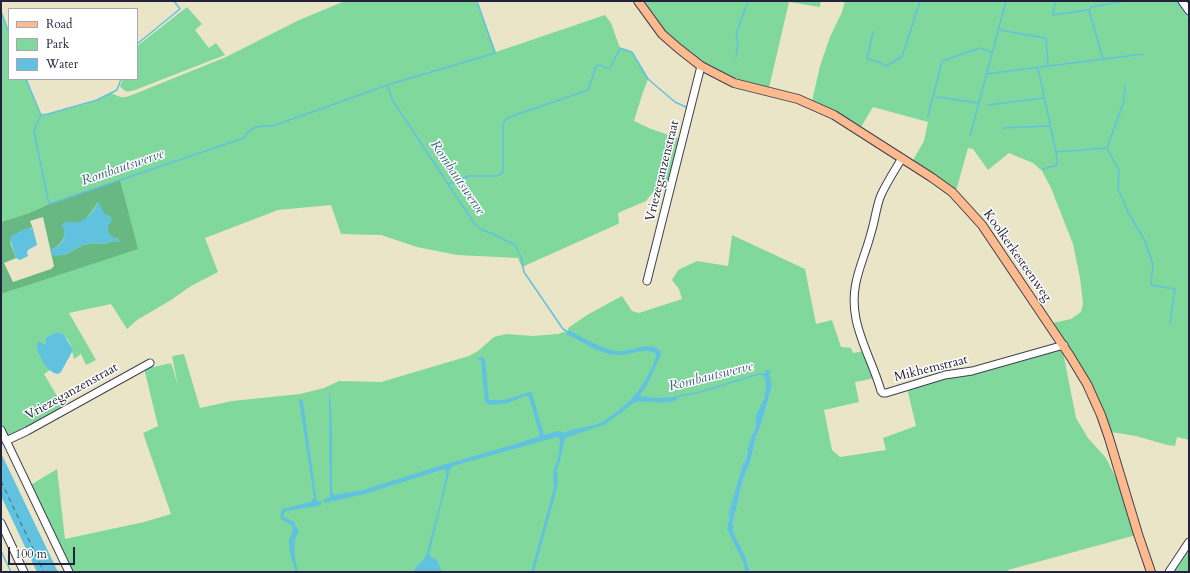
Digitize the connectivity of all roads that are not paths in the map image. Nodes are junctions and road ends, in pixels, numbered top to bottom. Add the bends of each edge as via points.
1 (638, 1) edge
2 (1182, 1) edge
3 (1189, 11) edge
4 (700, 66) junction
5 (902, 158) junction
6 (647, 281) dead end
7 (1064, 345) junction
8 (150, 363) dead end
9 (1, 430) edge
10 (6, 441) junction
11 (1, 524) edge
12 (1189, 542) edge
13 (24, 572) edge
14 (69, 572) edge
15 (1151, 572) edge
16 (1169, 572) edge

1 - 4 main road, Koolkerkesteenweg via 662,34
2 - 3 street
4 - 5 main road, Koolkerkesteenweg via 740,84 811,104 834,115
4 - 6 street, Vriezeganzenstraat
5 - 7 main road, Koolkerkesteenweg via 952,192 982,225
5 - 7 street, Mikhemstraat via 881,196 854,290 854,307 862,344 881,391 886,393 945,375 972,371
7 - 15 main road, Koolkerkesteenweg via 1088,384 1110,438
8 - 10 street, Vriezeganzenstraat
9 - 10 street
10 - 14 street
11 - 13 street
12 - 16 street

